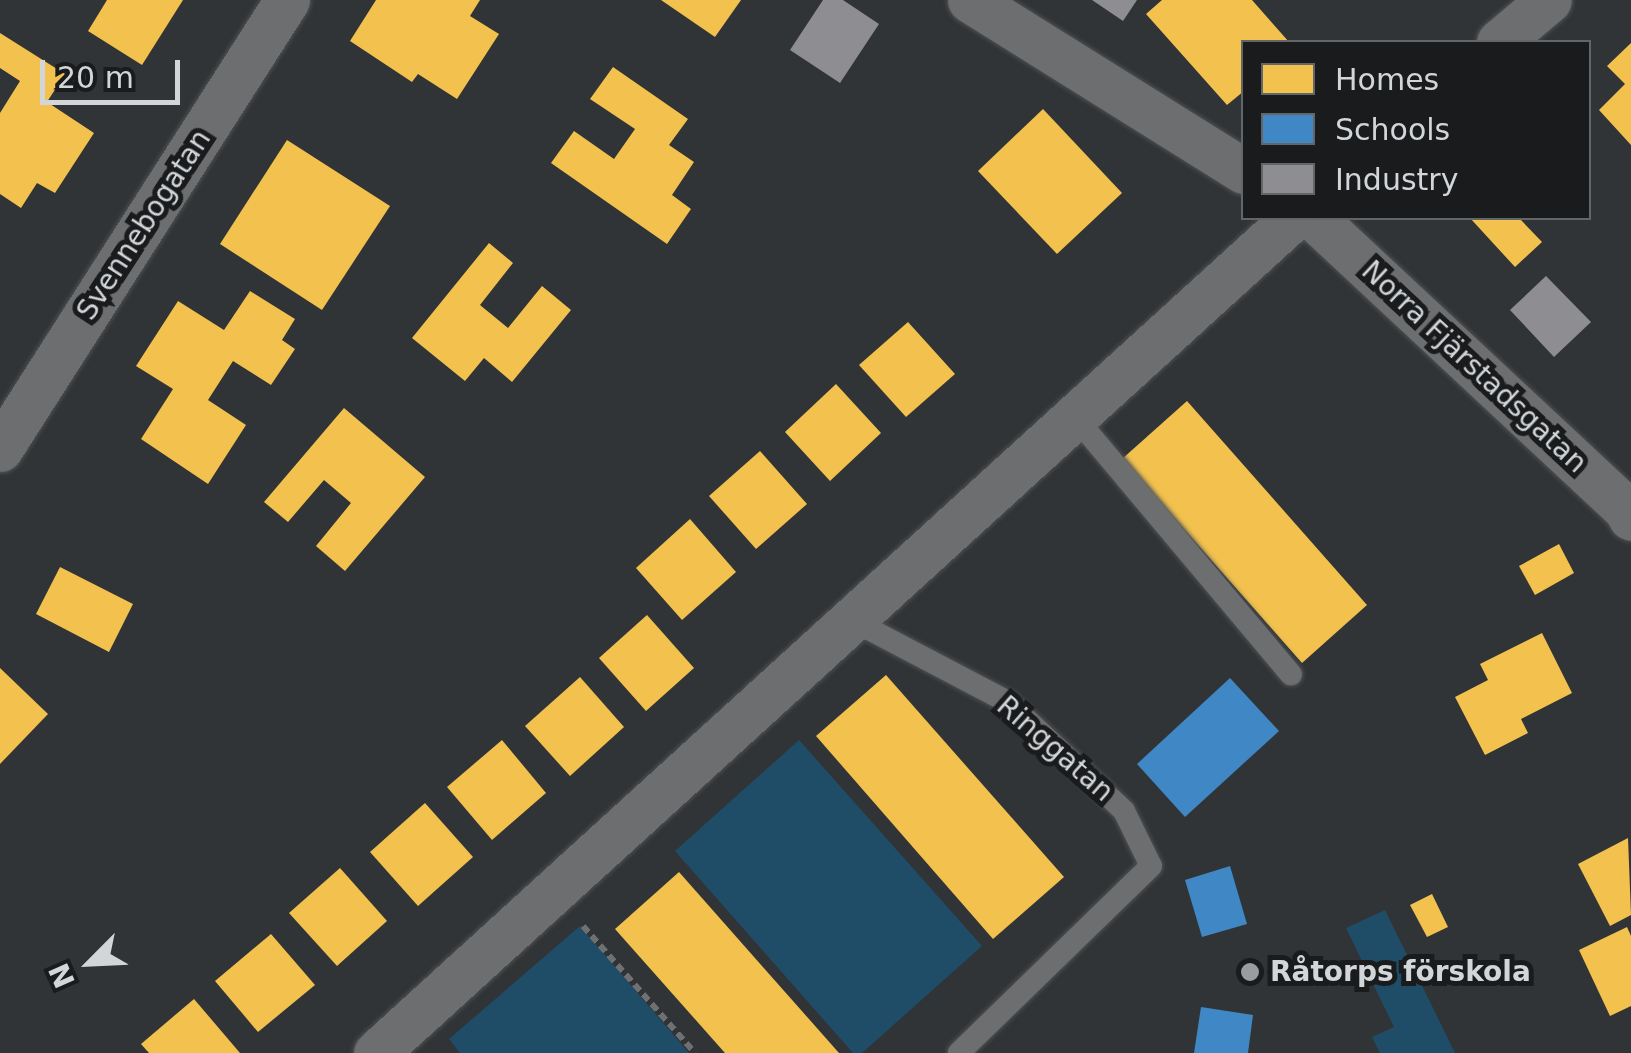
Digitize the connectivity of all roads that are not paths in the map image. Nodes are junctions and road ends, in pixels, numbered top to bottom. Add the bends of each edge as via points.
1 (288, 0) edge
2 (970, 0) edge
3 (1548, 0) edge
4 (1500, 40) edge
5 (1241, 169) edge
6 (1291, 220) edge
7 (1316, 220) edge
8 (1075, 417) junction
9 (0, 449) edge
10 (1629, 512) edge
11 (852, 620) junction
12 (1291, 674) dead end
13 (376, 1053) edge
14 (959, 1053) edge

1 - 9 street, Svennebogatan
2 - 5 street
3 - 4 street
6 - 8 street
7 - 10 street, Norra Fjärstadsgatan
8 - 11 street
8 - 12 lane
11 - 13 street
11 - 14 lane, Ringgatan via 1008,702 1124,811 1151,866

